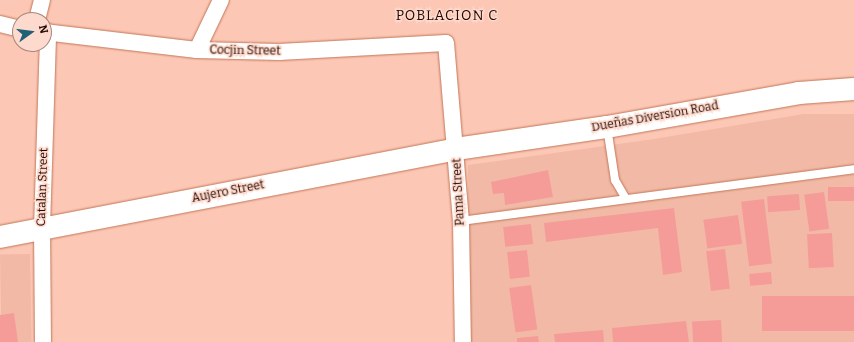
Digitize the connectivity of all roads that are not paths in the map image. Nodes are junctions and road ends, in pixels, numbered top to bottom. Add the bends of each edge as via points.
1 (42, 0) edge
2 (221, 0) edge
3 (39, 12) edge
4 (0, 24) edge
5 (12, 27) edge
6 (52, 33) edge
7 (446, 42) joint
8 (197, 50) junction
9 (46, 52) edge
10 (854, 89) edge
11 (607, 127) junction
12 (456, 149) junction
13 (854, 169) edge
14 (625, 197) junction
15 (461, 221) junction
16 (42, 228) junction
17 (0, 237) edge
18 (43, 342) edge
19 (463, 342) edge

1 - 3 street
2 - 8 street
4 - 5 street
6 - 8 street, Cocjin Street
7 - 8 street, Cocjin Street via 279,52
7 - 12 street, Pama Street
9 - 16 street, Catalan Street
10 - 11 main road, Dueñas Diversion Road via 799,93
11 - 12 main road, Dueñas Diversion Road
11 - 14 lane via 615,180
12 - 15 street, Pama Street
12 - 16 main road, Aujero Street
13 - 14 lane
14 - 15 lane
15 - 19 street, Pama Street
16 - 17 main road, Aujero Street
16 - 18 street, Catalan Street

